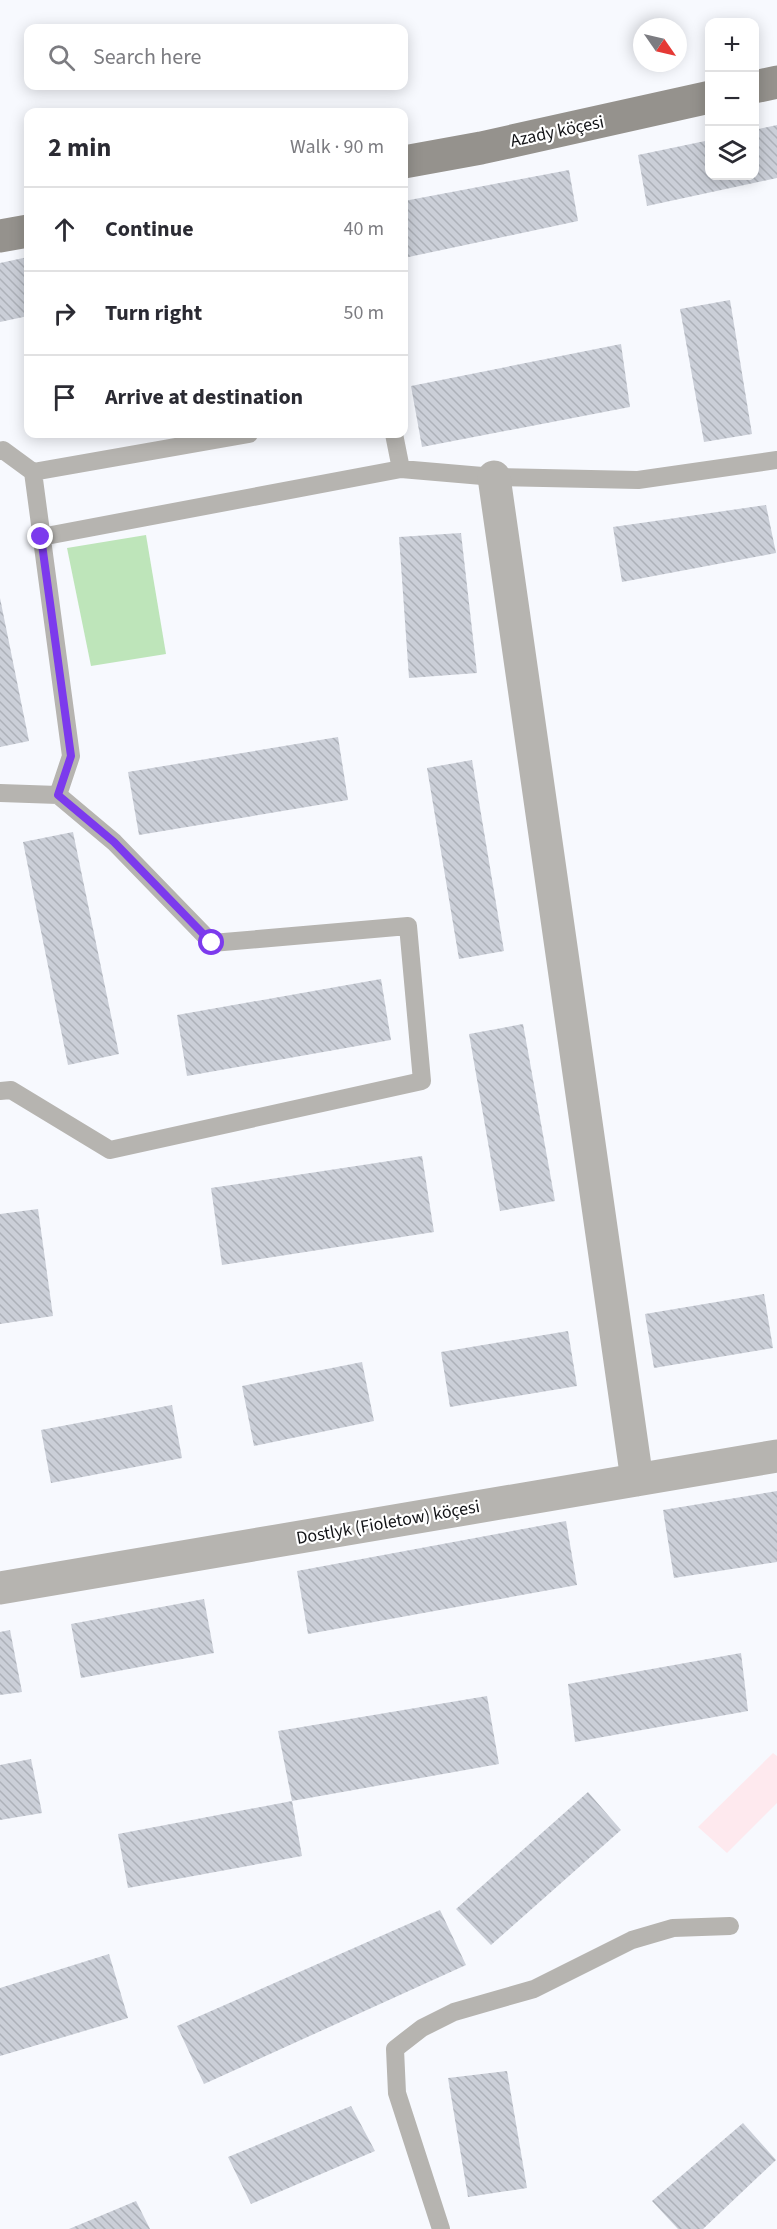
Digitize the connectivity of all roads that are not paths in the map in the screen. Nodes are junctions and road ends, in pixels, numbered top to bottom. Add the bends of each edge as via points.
1 (777, 82) edge
2 (759, 86) edge
3 (705, 98) edge
4 (408, 161) edge
5 (24, 232) edge
6 (0, 236) edge
7 (226, 438) edge
8 (395, 438) edge
9 (0, 451) edge
10 (777, 460) edge
11 (401, 469) junction
12 (33, 472) junction
13 (494, 477) junction
14 (41, 537) junction
15 (0, 793) edge
16 (58, 795) junction
17 (0, 1091) edge
18 (777, 1456) edge
19 (637, 1480) junction
20 (0, 1588) edge
21 (730, 1926) dead end
22 (441, 2229) edge

1 - 2 main road
3 - 4 main road, Azady köçesi
5 - 6 main road
7 - 12 lane
8 - 11 lane
9 - 12 lane
10 - 13 lane via 638,480
11 - 13 lane
11 - 14 lane
12 - 14 lane
13 - 19 street
14 - 16 lane via 71,756
15 - 16 lane
16 - 17 lane via 114,842 212,943 408,926 422,1081 110,1150 11,1090
18 - 19 street, Dostlyk (Fioletow) köçesi
19 - 20 street, Dostlyk (Fioletow) köçesi
21 - 22 lane via 673,1928 632,1940 534,1989 454,2012 422,2028 395,2049 397,2093

